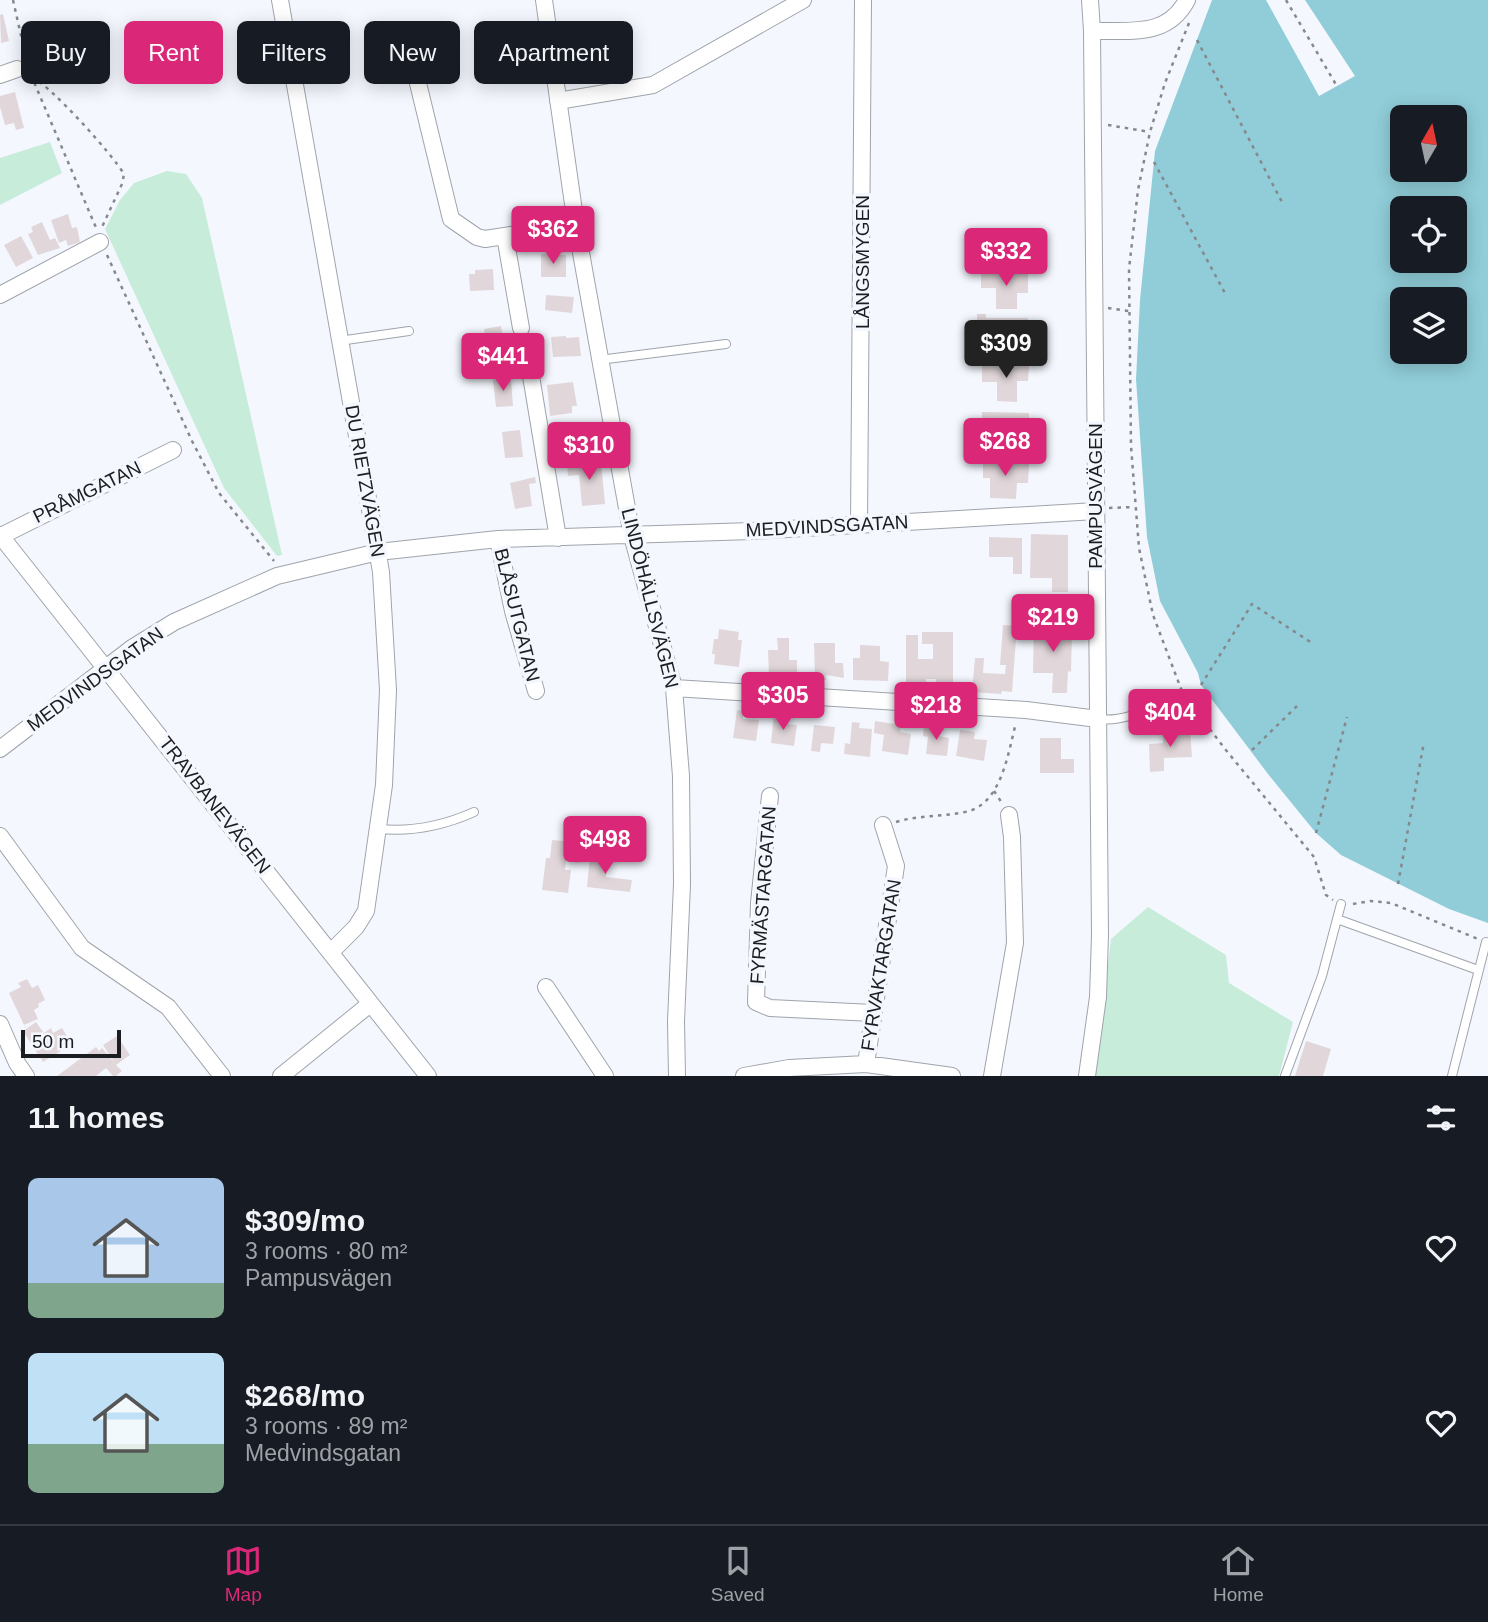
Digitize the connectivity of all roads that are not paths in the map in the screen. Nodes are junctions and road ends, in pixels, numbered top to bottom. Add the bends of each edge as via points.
1 (280, 0) edge
2 (544, 0) edge
3 (803, 0) edge
4 (863, 0) edge
5 (1090, 0) edge
6 (1187, 0) edge
7 (1093, 30) junction
8 (21, 73) edge
9 (0, 75) edge
10 (418, 84) edge
11 (558, 101) junction
12 (576, 225) junction
13 (505, 236) junction
14 (100, 242) road end
15 (0, 295) edge
16 (521, 328) dead end
17 (409, 331) dead end
18 (339, 341) junction
19 (726, 344) dead end
20 (599, 360) junction
21 (530, 370) dead end
22 (173, 450) dead end
23 (1096, 511) junction
24 (859, 524) junction
25 (0, 535) edge
26 (632, 536) junction
27 (558, 538) junction
28 (498, 539) junction
29 (378, 552) junction
30 (106, 667) junction
31 (674, 688) junction
32 (536, 691) dead end
33 (1167, 701) dead end
34 (1098, 719) junction
35 (0, 749) edge
36 (770, 796) dead end
37 (474, 812) dead end
38 (1009, 815) dead end
39 (883, 825) road end
40 (379, 829) junction
41 (0, 836) edge
42 (1340, 904) road end
43 (1337, 919) junction
44 (1486, 942) road end
45 (331, 952) junction
46 (1478, 970) junction
47 (546, 988) dead end
48 (370, 1004) junction
49 (873, 1013) junction
50 (0, 1024) edge
51 (866, 1064) junction
52 (26, 1076) edge
53 (222, 1076) edge
54 (281, 1076) edge
55 (428, 1076) edge
56 (606, 1076) edge
57 (677, 1076) edge
58 (744, 1076) edge
59 (952, 1076) edge
60 (992, 1076) edge
61 (1087, 1076) edge
62 (1285, 1076) edge
63 (1452, 1076) edge

1 - 18 street, DU RIETZVÄGEN
2 - 11 street, LINDÖHÄLLSVÄGEN
3 - 11 street via 653,85
4 - 24 street, LÅNGSMYGEN
5 - 7 street, PAMPUSVÄGEN
6 - 7 street via 1180,12 1159,27
7 - 23 street, PAMPUSVÄGEN
8 - 9 street
10 - 13 street via 451,219 477,237
11 - 12 street, LINDÖHÄLLSVÄGEN
12 - 13 street
12 - 20 street, LINDÖHÄLLSVÄGEN
13 - 16 street
14 - 15 street
17 - 18 lane
18 - 29 street, DU RIETZVÄGEN
19 - 20 lane
20 - 26 street, LINDÖHÄLLSVÄGEN
21 - 27 street
22 - 25 street, PRÅMGATAN
23 - 24 street, MEDVINDSGATAN
23 - 34 street, PAMPUSVÄGEN
24 - 26 street, MEDVINDSGATAN
25 - 30 street, TRAVBANEVÄGEN
26 - 27 street, MEDVINDSGATAN
26 - 31 street, LINDÖHÄLLSVÄGEN
27 - 28 street, MEDVINDSGATAN
28 - 29 street, MEDVINDSGATAN
28 - 32 street, BLÅSUTGATAN
29 - 30 street, MEDVINDSGATAN via 285,574 174,622
29 - 40 street, DU RIETZVÄGEN via 388,690
30 - 35 street, MEDVINDSGATAN
30 - 45 street, TRAVBANEVÄGEN
31 - 34 street
31 - 57 street, LINDÖHÄLLSVÄGEN via 682,884
33 - 34 lane via 1133,716
34 - 61 street, PAMPUSVÄGEN via 1100,948
36 - 49 street, FYRMÄSTARGATAN via 755,1002 770,1009
37 - 40 lane via 452,822 396,831
38 - 60 street via 1015,943
39 - 49 street, FYRVAKTARGATAN via 896,866
40 - 45 street, DU RIETZVÄGEN via 366,911
41 - 53 street via 82,948 168,1007
42 - 43 lane
43 - 46 lane
43 - 62 lane via 1322,976
44 - 46 lane
45 - 48 street, TRAVBANEVÄGEN
46 - 63 lane
47 - 56 street
48 - 54 street
48 - 55 street, TRAVBANEVÄGEN
49 - 51 street, FYRVAKTARGATAN
50 - 52 street
51 - 58 street via 789,1068
51 - 59 street

